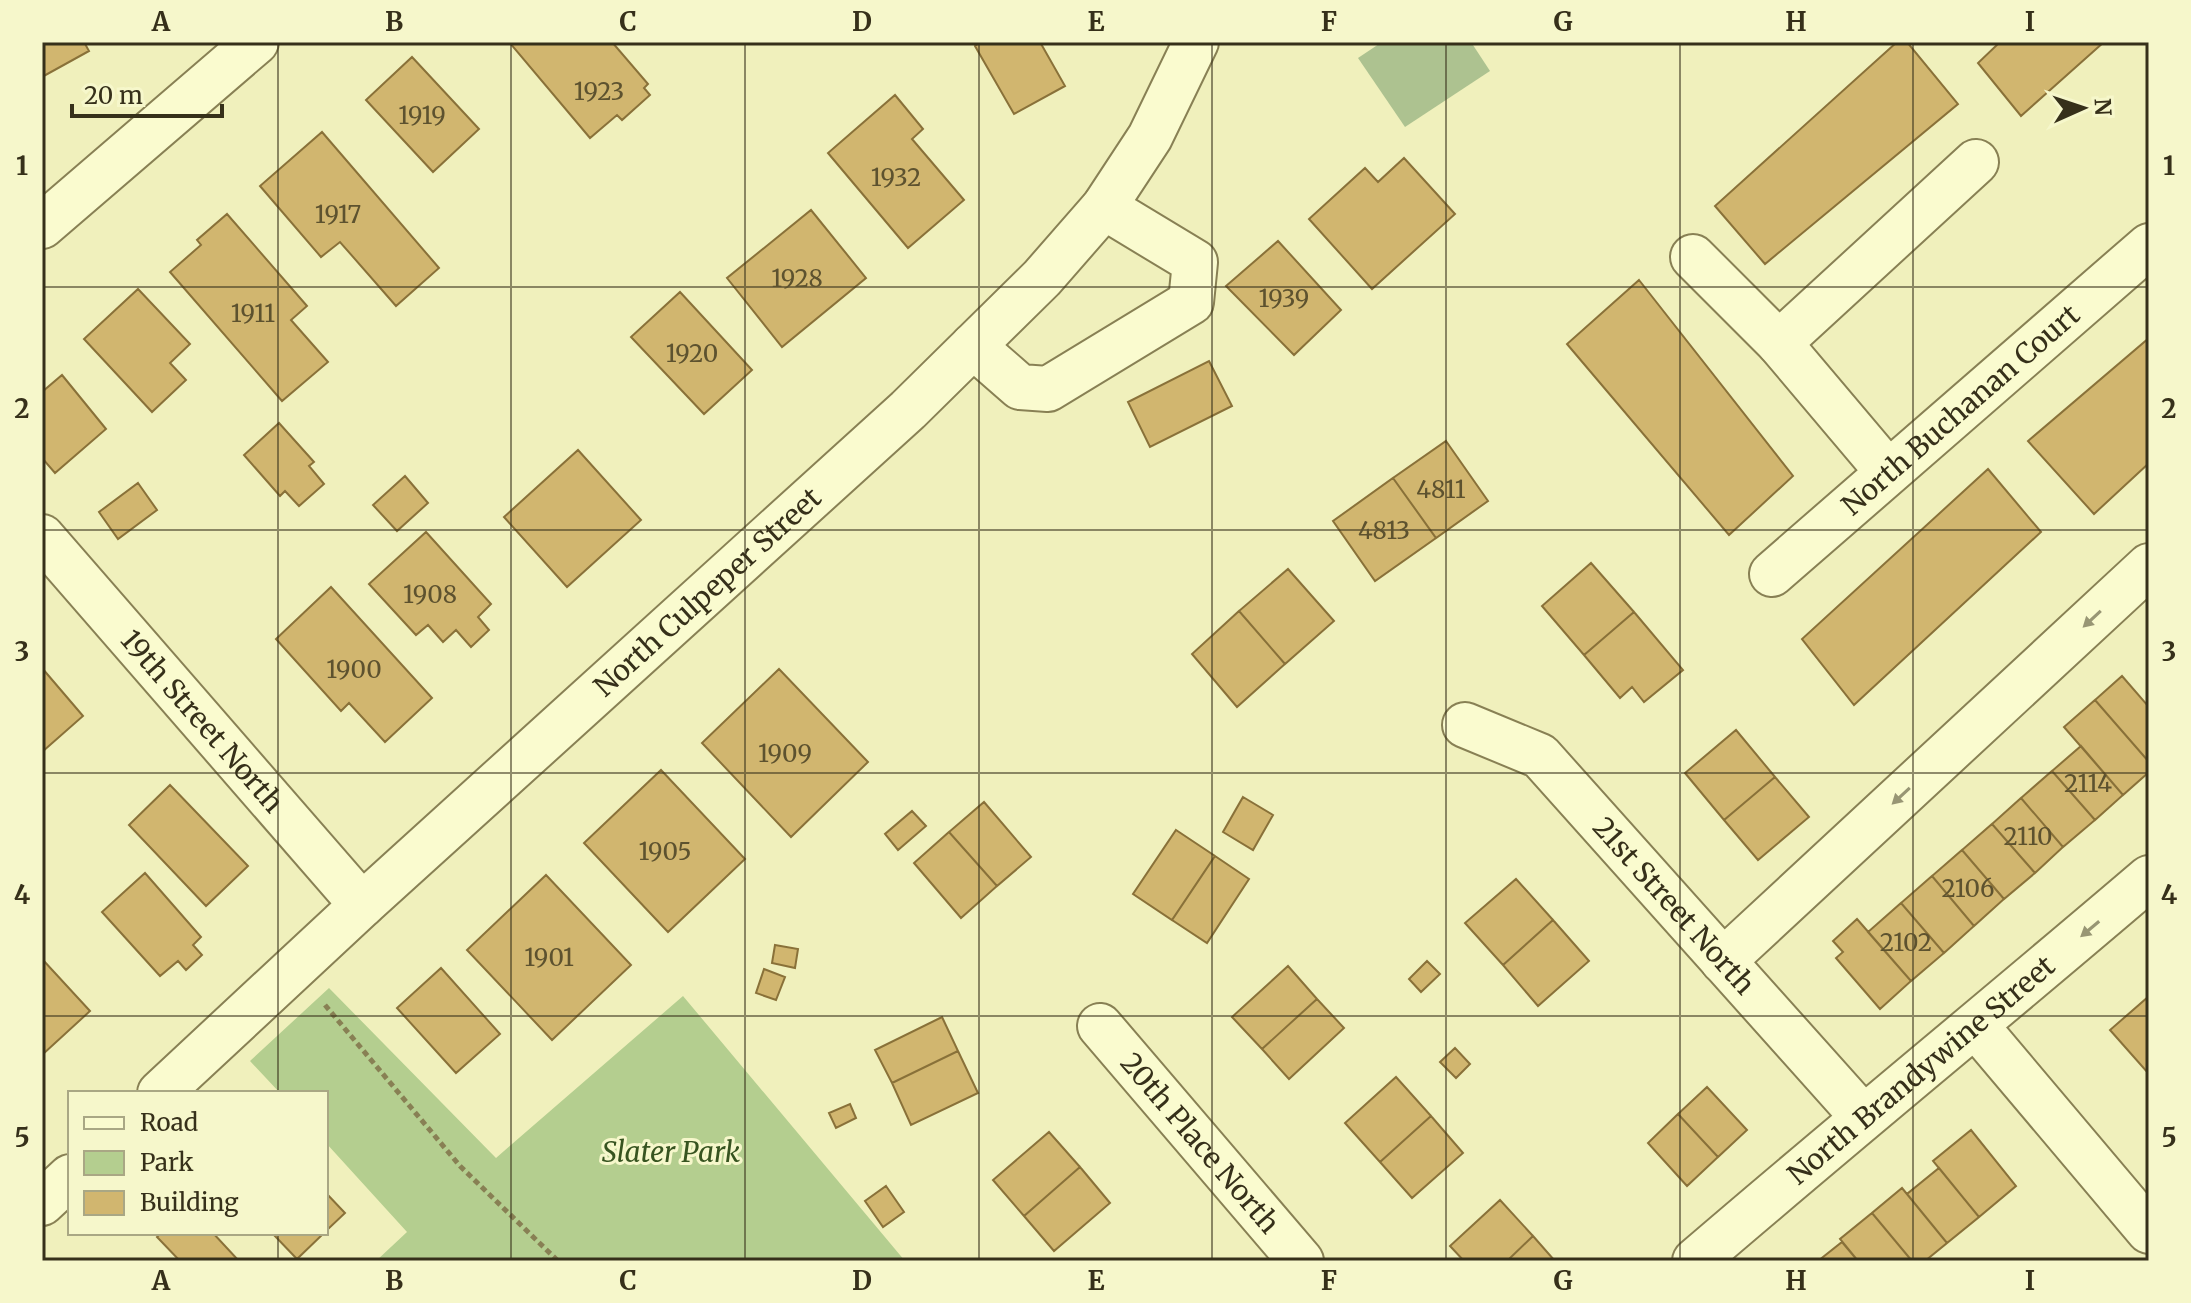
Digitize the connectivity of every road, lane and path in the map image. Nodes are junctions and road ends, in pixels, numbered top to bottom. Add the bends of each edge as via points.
1 (256, 42) edge
2 (1196, 42) edge
3 (1976, 162) dead end
4 (1104, 207) junction
5 (42, 226) edge
6 (2149, 246) edge
7 (1693, 257) dead end
8 (1779, 343) junction
9 (973, 346) junction
10 (1888, 472) junction
11 (42, 537) edge
12 (2149, 566) edge
13 (1772, 574) dead end
14 (1465, 725) dead end
15 (2149, 878) edge
16 (362, 905) junction
17 (1723, 961) junction
18 (319, 998) dead end
19 (1100, 1026) dead end
20 (1976, 1026) junction
21 (162, 1091) edge
22 (1863, 1117) junction
23 (68, 1179) edge
24 (42, 1203) edge
25 (2149, 1231) edge
26 (558, 1261) edge
27 (1301, 1261) edge
28 (1695, 1261) edge

1 - 5 street
2 - 4 street, North Culpeper Street via 1150,137
3 - 8 street
4 - 9 street, North Culpeper Street
4 - 9 street via 1195,262 1191,302 1048,389 1020,387
6 - 10 street, North Buchanan Court
7 - 8 street
8 - 10 street
9 - 16 street, North Culpeper Street
10 - 13 street, North Buchanan Court
11 - 16 street, 19th Street North
12 -> 17 street
14 - 17 street, 21st Street North via 1540,756
15 -> 20 street, North Brandywine Street
16 - 21 street, North Culpeper Street
17 - 22 street, 21st Street North
18 - 26 path via 460,1166
19 - 27 street, 20th Place North
20 - 22 street, North Brandywine Street
20 - 25 street
22 - 28 street, North Brandywine Street
23 - 24 street

